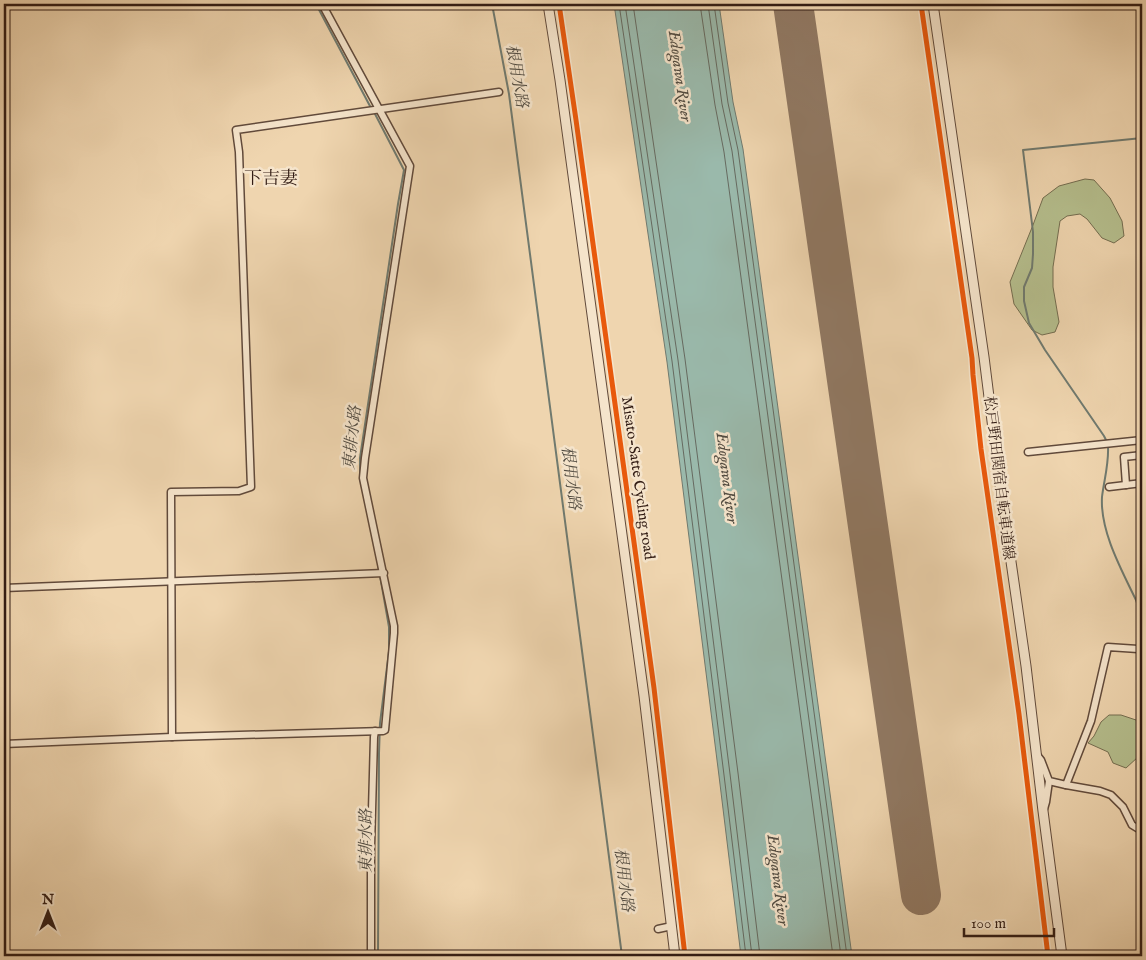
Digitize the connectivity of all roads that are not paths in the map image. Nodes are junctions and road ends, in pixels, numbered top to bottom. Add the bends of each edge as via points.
1 (322, 4) edge
2 (548, 4) edge
3 (933, 4) edge
4 (499, 92) dead end
5 (379, 109) junction
6 (1142, 440) edge
7 (1028, 452) dead end
8 (1142, 455) edge
9 (1142, 483) edge
10 (1126, 485) junction
11 (1109, 487) dead end
12 (384, 573) junction
13 (172, 581) junction
14 (4, 588) edge
15 (1140, 648) edge
16 (378, 731) junction
17 (172, 737) junction
18 (4, 744) edge
19 (1037, 756) junction
20 (1049, 781) junction
21 (1066, 785) junction
22 (1043, 811) junction
23 (1142, 831) edge
24 (672, 926) junction
25 (658, 928) dead end
26 (372, 956) edge
27 (675, 956) edge
28 (1062, 956) edge

1 - 5 street
2 - 24 street via 636,638
3 - 19 street
4 - 5 street
5 - 12 street via 410,166 363,478
5 - 13 street via 236,130 251,487 239,491 170,492
6 - 7 street
8 - 10 street via 1124,456
9 - 10 street
10 - 11 street
12 - 13 street
12 - 16 street via 394,633 386,726 385,730
13 - 14 street
13 - 17 street
15 - 21 street via 1108,647 1092,721
16 - 17 street
16 - 26 street via 374,737 371,847
17 - 18 street
19 - 20 street
19 - 22 street
20 - 21 street
20 - 22 street
21 - 23 street via 1110,795 1123,807 1132,825
22 - 28 street
24 - 25 street
24 - 27 street

